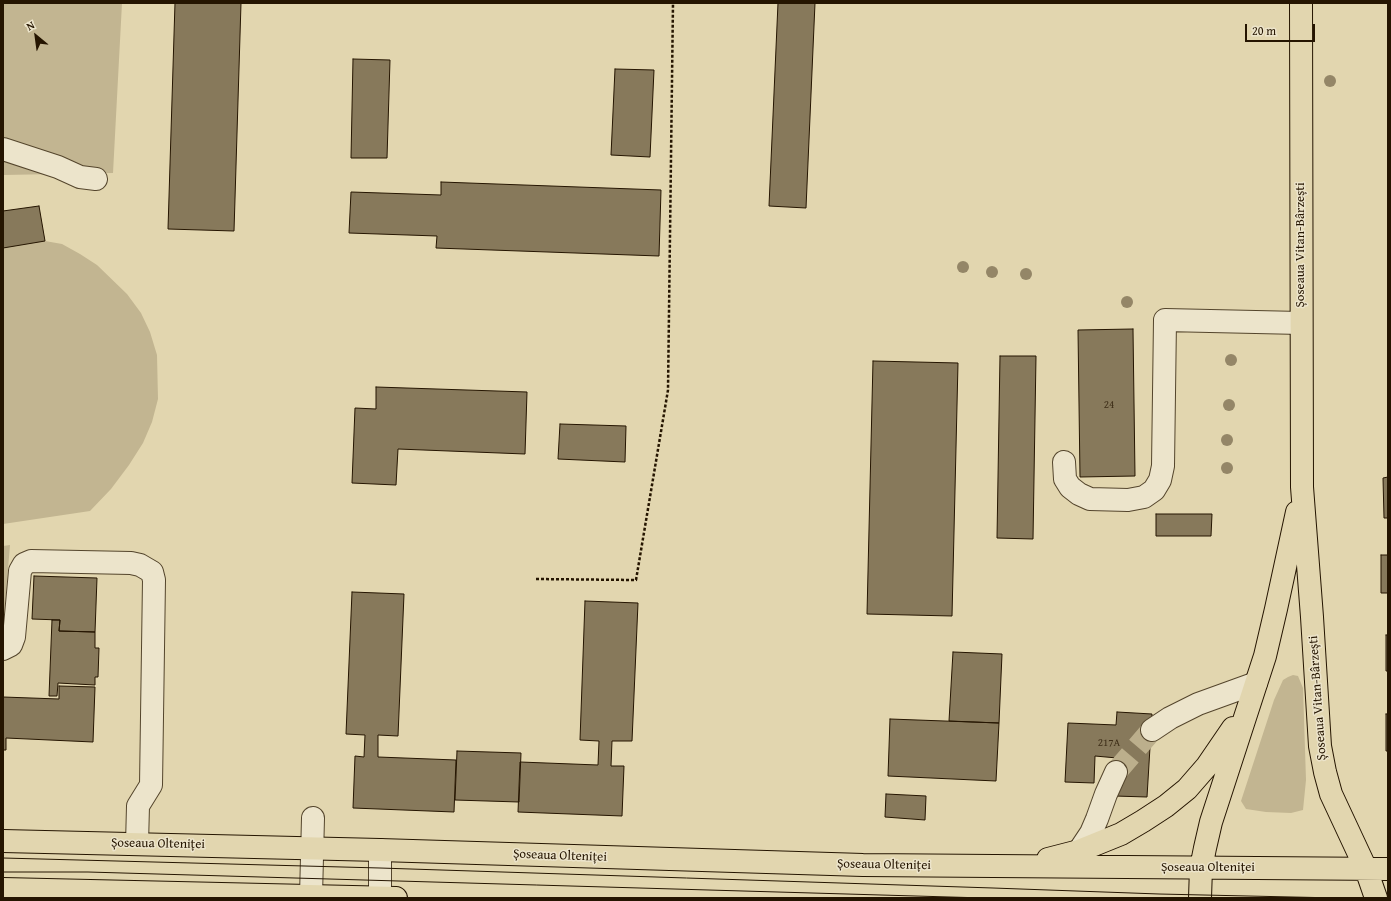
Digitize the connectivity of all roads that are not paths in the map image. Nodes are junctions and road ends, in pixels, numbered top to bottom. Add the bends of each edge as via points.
1 (1301, 3) edge
2 (3, 148) edge
3 (96, 179) dead end
4 (1301, 323) junction
5 (1064, 462) dead end
6 (1302, 487) junction
7 (3, 649) edge
8 (1253, 690) junction
9 (1152, 730) tunnel mouth
10 (1116, 772) tunnel mouth
11 (313, 818) dead end
12 (3, 841) edge
13 (137, 844) junction
14 (312, 848) junction
15 (380, 850) junction
16 (1079, 852) junction
17 (1003, 866) junction
18 (1202, 868) junction
19 (1366, 869) junction
20 (1388, 869) edge
21 (3, 889) edge
22 (311, 896) junction
23 (380, 898) edge
24 (396, 898) edge
25 (1200, 898) edge
26 (1376, 898) edge

1 - 4 main road, Șoseaua Vitan-Bârzești
2 - 3 street via 80,177
4 - 5 street via 1165,320 1163,466 1160,480 1154,490 1144,497 1128,500 1090,499 1070,487 1065,479
4 - 6 main road, Șoseaua Vitan-Bârzești
6 - 8 main road, Șoseaua Vitan-Bârzești via 1265,656
6 - 19 main road, Șoseaua Vitan-Bârzești via 1322,760 1334,801
7 - 13 street via 11,645 14,637 20,571 24,564 31,561 131,563 140,564 152,572 154,580 151,785 138,806
8 - 9 street via 1198,704
8 - 16 main road via 1211,761 1187,789 1166,806 1121,834
8 - 18 main road, Șoseaua Vitan-Bârzești via 1211,822
10 - 16 street via 1097,819
11 - 14 street
12 - 13 main road, Șoseaua Olteniței
13 - 14 main road, Șoseaua Olteniței
14 - 15 main road, Șoseaua Olteniței
14 - 22 street
15 - 17 main road, Șoseaua Olteniței via 863,865
15 - 23 street
16 - 17 main road
17 - 18 main road, Șoseaua Olteniței
18 - 19 main road, Șoseaua Olteniței
18 - 25 main road, Șoseaua Vitan-Bârzești
19 - 20 main road, Șoseaua Olteniței
19 - 26 main road, Șoseaua Vitan-Bârzești
21 - 22 main road
22 - 23 main road
23 - 24 main road

